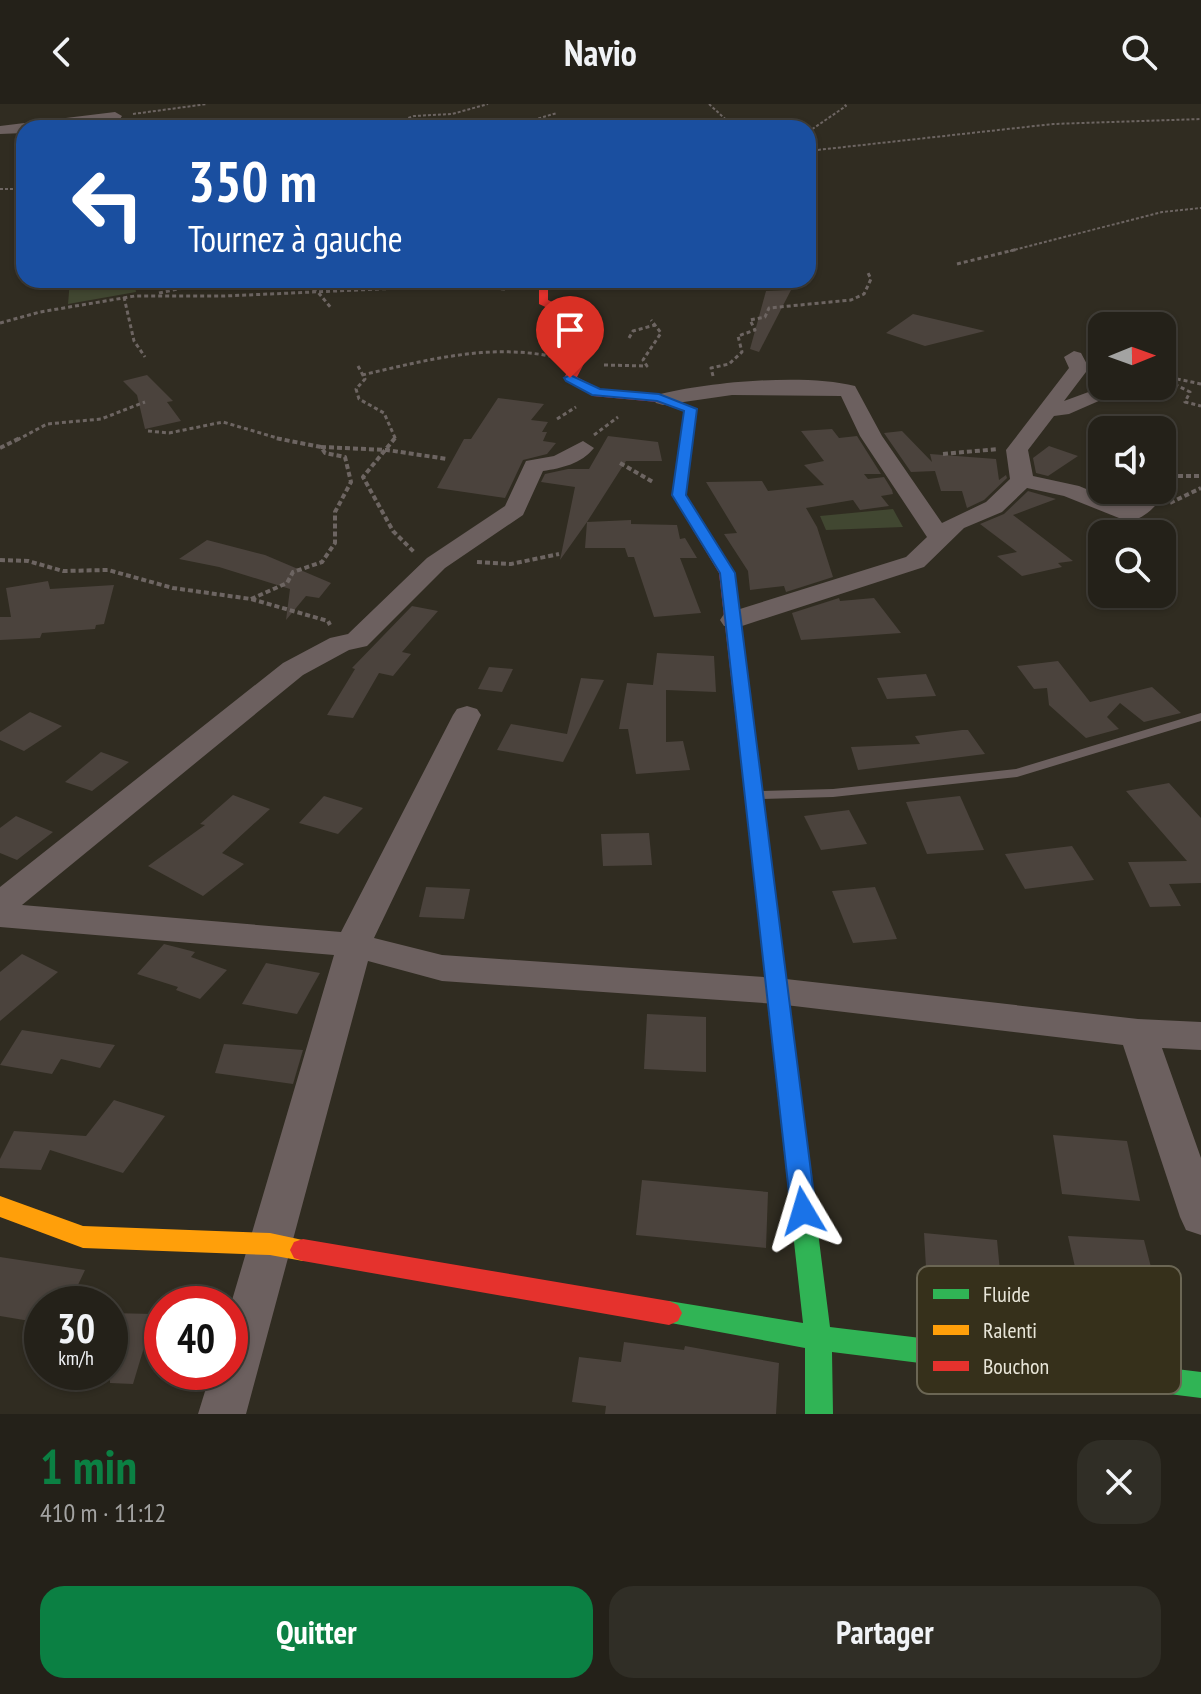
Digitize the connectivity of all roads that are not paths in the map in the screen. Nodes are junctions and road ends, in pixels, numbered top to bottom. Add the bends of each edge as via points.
1 (115, 116) road end
2 (87, 120) edge
3 (543, 288) edge
4 (1074, 357) dead end
5 (703, 389) junction
6 (663, 399) junction
7 (1088, 399) edge
8 (691, 409) junction
9 (1048, 409) junction
10 (583, 448) dead end
11 (1022, 480) junction
12 (1088, 498) edge
13 (916, 502) junction
14 (1102, 504) edge
15 (1143, 504) edge
16 (994, 507) junction
17 (940, 538) junction
18 (733, 620) junction
19 (467, 715) dead end
20 (1201, 717) edge
21 (753, 795) junction
22 (0, 905) edge
23 (0, 915) edge
24 (355, 945) junction
25 (777, 991) junction
26 (1138, 1033) junction
27 (1201, 1036) edge
28 (0, 1206) edge
29 (1201, 1217) edge
30 (270, 1244) junction
31 (818, 1338) junction
32 (917, 1350) edge
33 (1181, 1383) edge
34 (1201, 1385) edge
35 (222, 1414) edge
36 (819, 1414) edge

1 - 2 street
3 - 6 street via 543,302 573,316 592,337 591,348 570,378 597,393
4 - 9 street via 1079,368
5 - 6 street
5 - 8 street
5 - 13 street via 771,385 848,390 871,436
6 - 8 street
7 - 9 street via 1062,410
8 - 18 street via 680,493 727,573
9 - 11 street via 1019,447
10 - 22 street via 560,462 534,466 515,510 436,563 357,640 293,669
11 - 12 street
11 - 16 street
13 - 16 street
13 - 17 street
14 - 15 street via 1129,515
16 - 17 street via 956,523
17 - 18 street via 915,562
18 - 21 street
19 - 24 street
20 - 21 lane via 1017,773 833,793
21 - 25 street
23 - 24 street
24 - 25 street via 442,968
24 - 30 street
25 - 26 street
25 - 31 street
26 - 27 street
26 - 29 street
28 - 30 street via 83,1237
30 - 31 street
30 - 35 street
31 - 32 street
31 - 36 street
33 - 34 street

